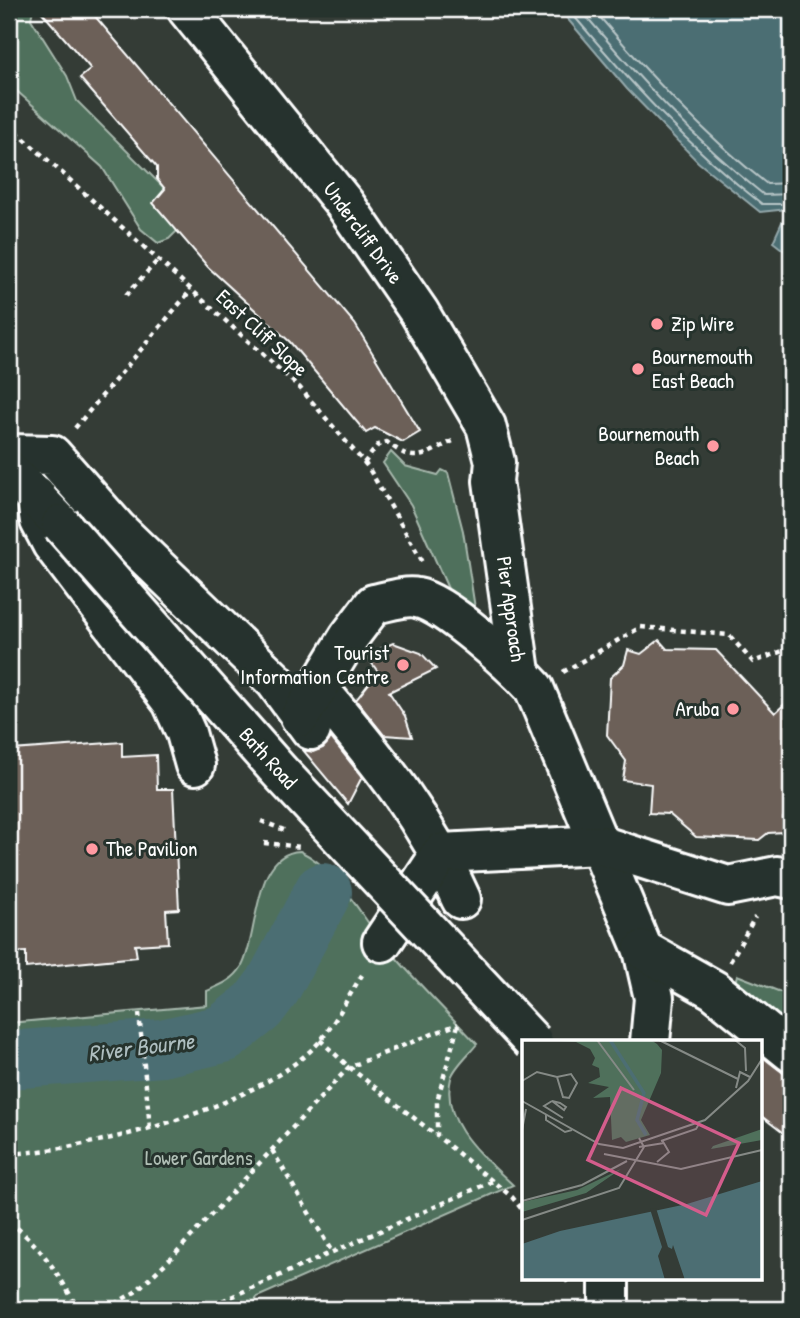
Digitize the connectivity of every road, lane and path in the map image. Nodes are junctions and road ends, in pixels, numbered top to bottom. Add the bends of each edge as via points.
1 (187, 9) edge
2 (9, 125) edge
3 (158, 260) junction
4 (191, 289) junction
5 (126, 295) dead end
6 (9, 454) edge
7 (52, 455) junction
8 (424, 455) dead end
9 (364, 463) junction
10 (9, 470) edge
11 (493, 481) joint
12 (36, 495) junction
13 (439, 607) junction
14 (790, 649) edge
15 (527, 680) junction
16 (310, 712) junction
17 (195, 765) dead end
18 (261, 821) dead end
19 (288, 831) dead end
20 (264, 843) dead end
21 (600, 845) junction
22 (303, 848) dead end
23 (441, 853) junction
24 (784, 877) edge
25 (461, 899) dead end
26 (382, 942) joint
27 (643, 950) junction
28 (714, 990) junction
29 (139, 1013) dead end
30 (320, 1040) junction
31 (532, 1040) edge
32 (650, 1040) edge
33 (791, 1052) edge
34 (349, 1067) junction
35 (150, 1128) junction
36 (437, 1136) junction
37 (272, 1150) junction
38 (9, 1154) edge
39 (493, 1181) junction
40 (522, 1211) edge
41 (9, 1222) edge
42 (332, 1252) junction
43 (609, 1280) edge
44 (78, 1309) edge
45 (106, 1309) edge
46 (204, 1309) edge
47 (609, 1309) edge

1 - 11 street, Undercliff Drive via 344,203 419,313 486,426 495,462
2 - 3 path, East Cliff Slope
3 - 4 path, East Cliff Slope
3 - 5 path
4 - 7 path
4 - 9 path, East Cliff Slope via 299,388
6 - 7 street
7 - 16 street via 117,529
8 - 9 path via 405,456 387,443 377,445
9 - 13 path, East Cliff Slope via 421,557
10 - 12 street, Bath Road
11 - 15 street, Pier Approach
12 - 17 street via 40,521 52,544 172,702
12 - 31 street, Bath Road, bridge via 288,781
13 - 15 street
13 - 16 street via 416,597 374,604 349,637
14 - 15 path via 753,662 729,635 641,627
15 - 21 street, Pier Approach
16 - 23 street via 396,781
18 - 19 path
20 - 22 path
21 - 23 street
21 - 24 street via 727,886
21 - 27 street, Pier Approach
23 - 25 street
23 - 26 street
24 - 28 path
26 - 30 path
27 - 28 street
27 - 32 street, Pier Approach via 654,998
28 - 33 street
29 - 35 path
30 - 34 path
30 - 35 path via 271,1081
34 - 36 path
34 - 36 path via 458,1024 437,1101
34 - 37 path
35 - 38 path via 47,1152
36 - 39 path
37 - 42 path
37 - 45 path via 135,1293
39 - 40 path
39 - 42 path
41 - 44 path via 30,1237
42 - 46 path
43 - 47 street

